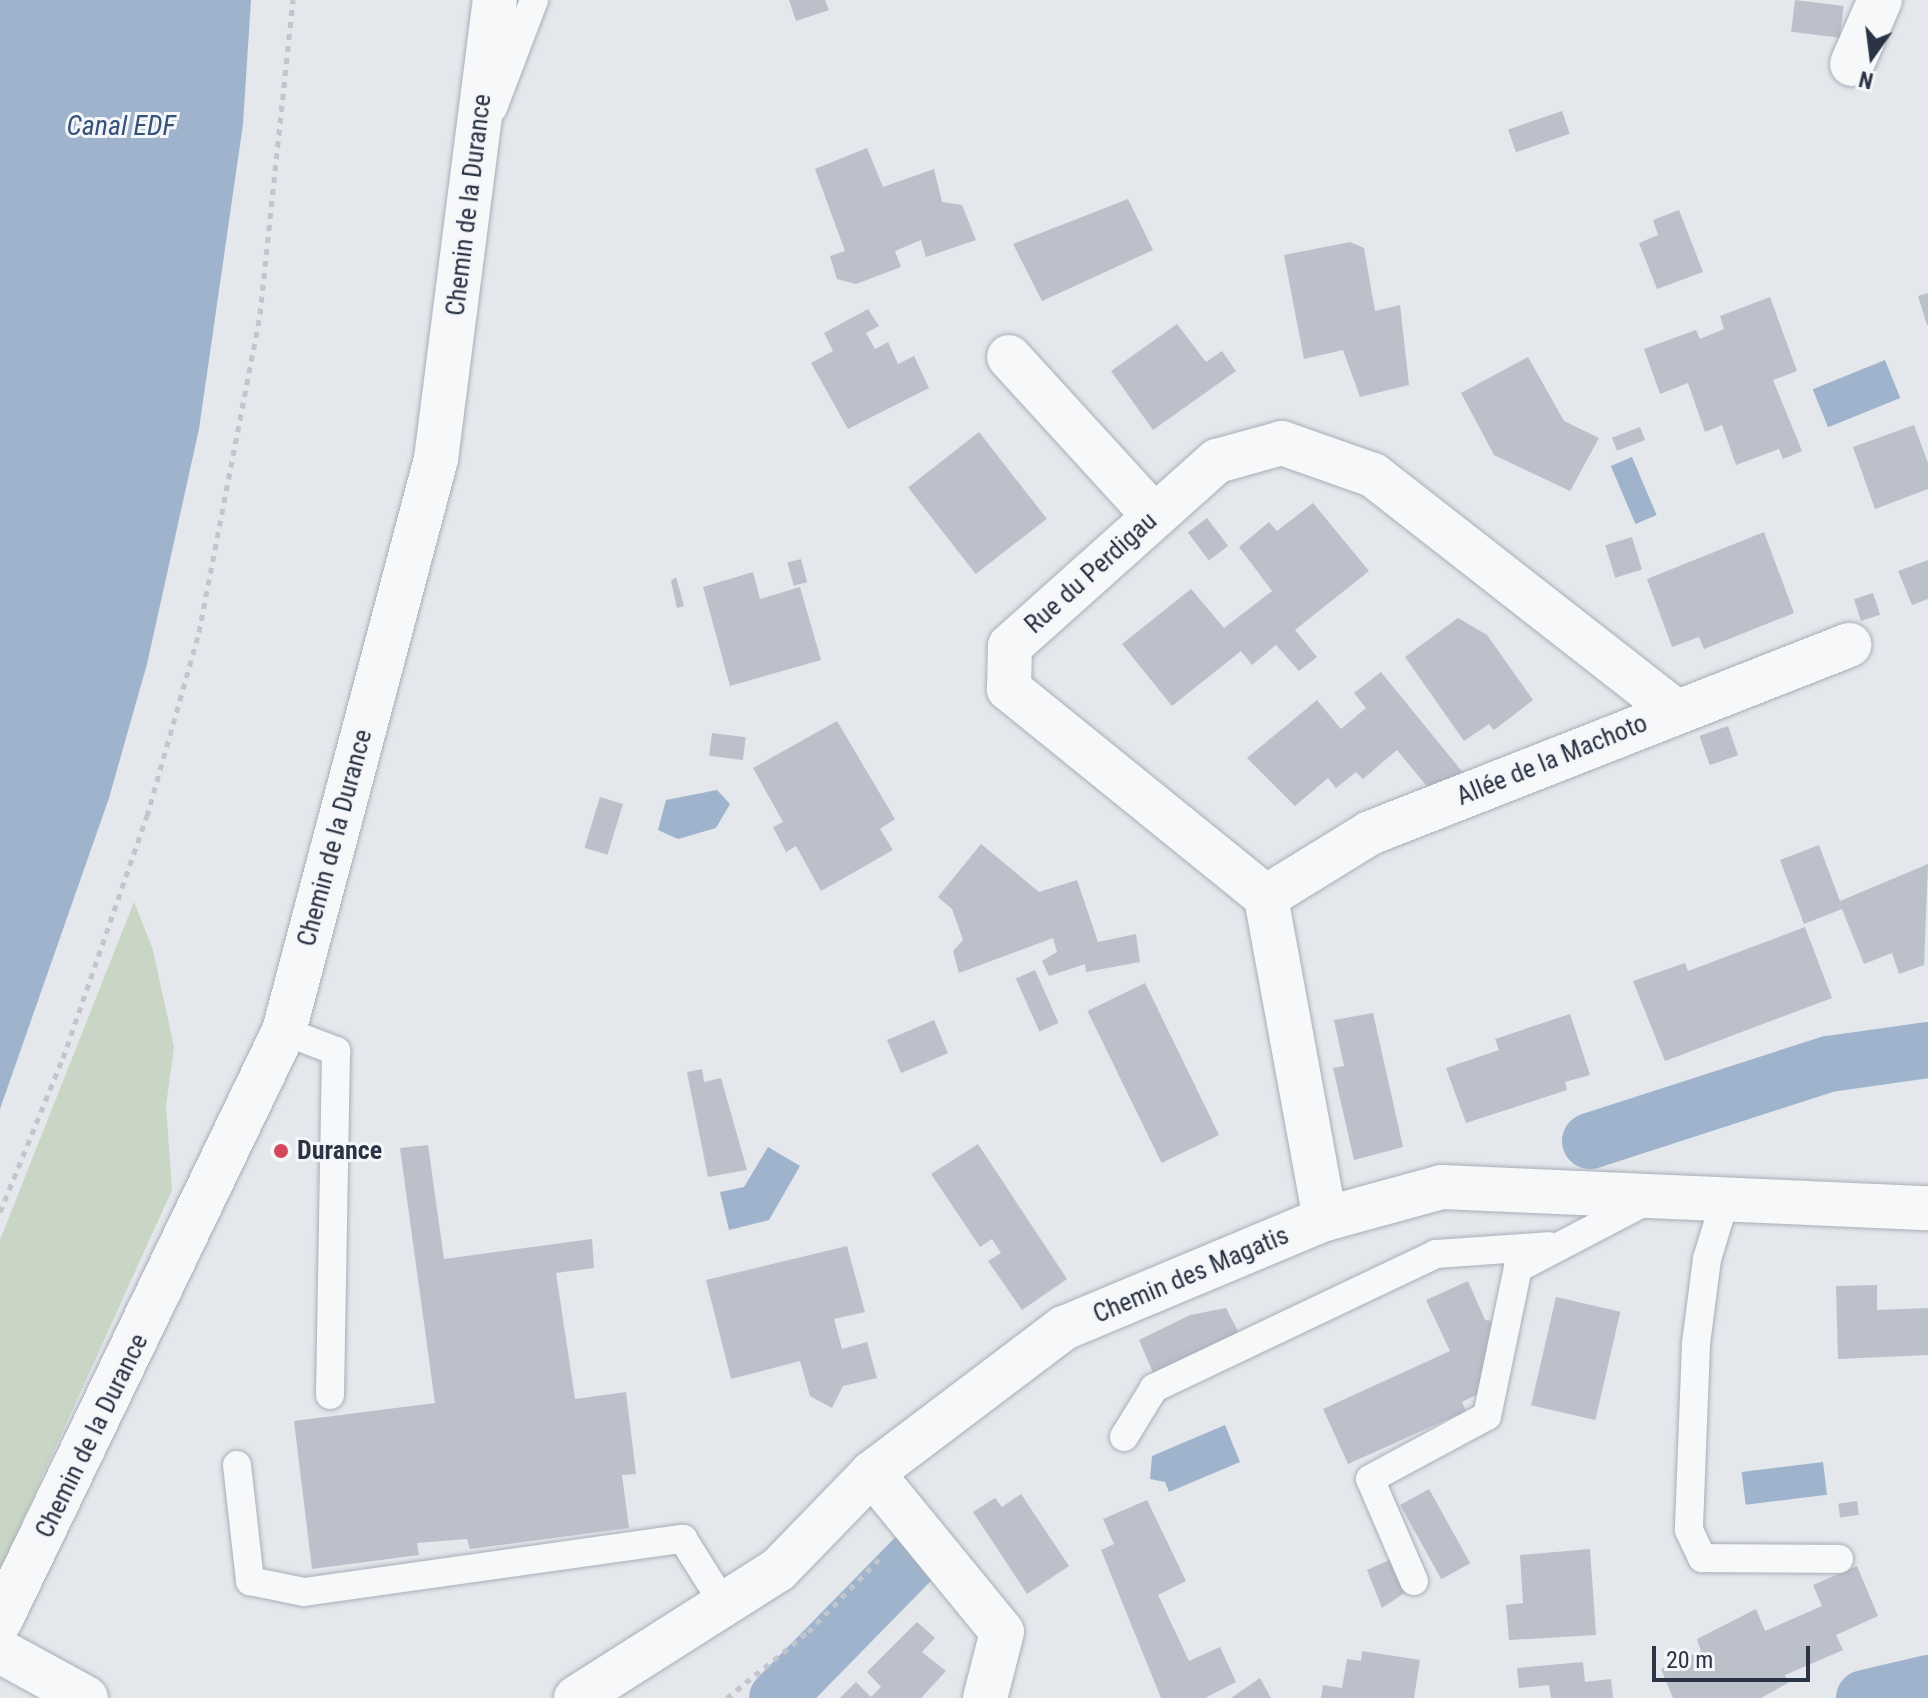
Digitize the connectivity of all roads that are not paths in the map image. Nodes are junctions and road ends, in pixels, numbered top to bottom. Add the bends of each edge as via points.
1 (495, 0) edge
2 (534, 0) edge
3 (1880, 0) edge
4 (1852, 64) dead end
5 (477, 141) junction
6 (1009, 357) dead end
7 (1154, 516) junction
8 (1849, 645) dead end
9 (1675, 711) junction
10 (1266, 897) junction
11 (284, 1031) junction
12 (1654, 1197) junction
13 (1725, 1200) junction
14 (1928, 1208) edge
15 (1325, 1219) junction
16 (1562, 1245) junction
17 (330, 1395) dead end
18 (1124, 1437) dead end
19 (237, 1465) dead end
20 (872, 1473) junction
21 (1839, 1559) dead end
22 (1414, 1581) dead end
23 (725, 1606) junction
24 (0, 1621) edge
25 (0, 1651) edge
26 (86, 1698) edge
27 (576, 1698) edge
28 (985, 1698) edge

1 - 5 street, Chemin de la Durance
2 - 5 lane via 529,27
3 - 4 street
5 - 11 street, Chemin de la Durance via 436,459
6 - 7 street
7 - 9 street, Rue du Perdigau via 1217,461 1282,443 1373,475
7 - 10 street, Rue du Perdigau via 1010,646 1009,689
8 - 9 street, Allée de la Machoto
9 - 10 street, Allée de la Machoto via 1370,833
10 - 15 street
11 - 17 lane via 336,1051
11 - 24 street, Chemin de la Durance
12 - 13 street, Chemin des Magatis
12 - 15 street, Chemin des Magatis via 1442,1187
12 - 16 lane
13 - 14 street, Chemin des Magatis
13 - 21 lane via 1707,1259 1696,1344 1689,1530 1702,1558
15 - 20 street, Chemin des Magatis via 1064,1328
16 - 18 lane via 1436,1254 1154,1388
16 - 22 lane via 1518,1268 1487,1416 1370,1479
19 - 23 lane via 250,1581 304,1592 683,1539
20 - 23 street, Chemin des Magatis via 778,1570
20 - 28 street via 1002,1632
23 - 27 street, Chemin des Magatis
25 - 26 street

